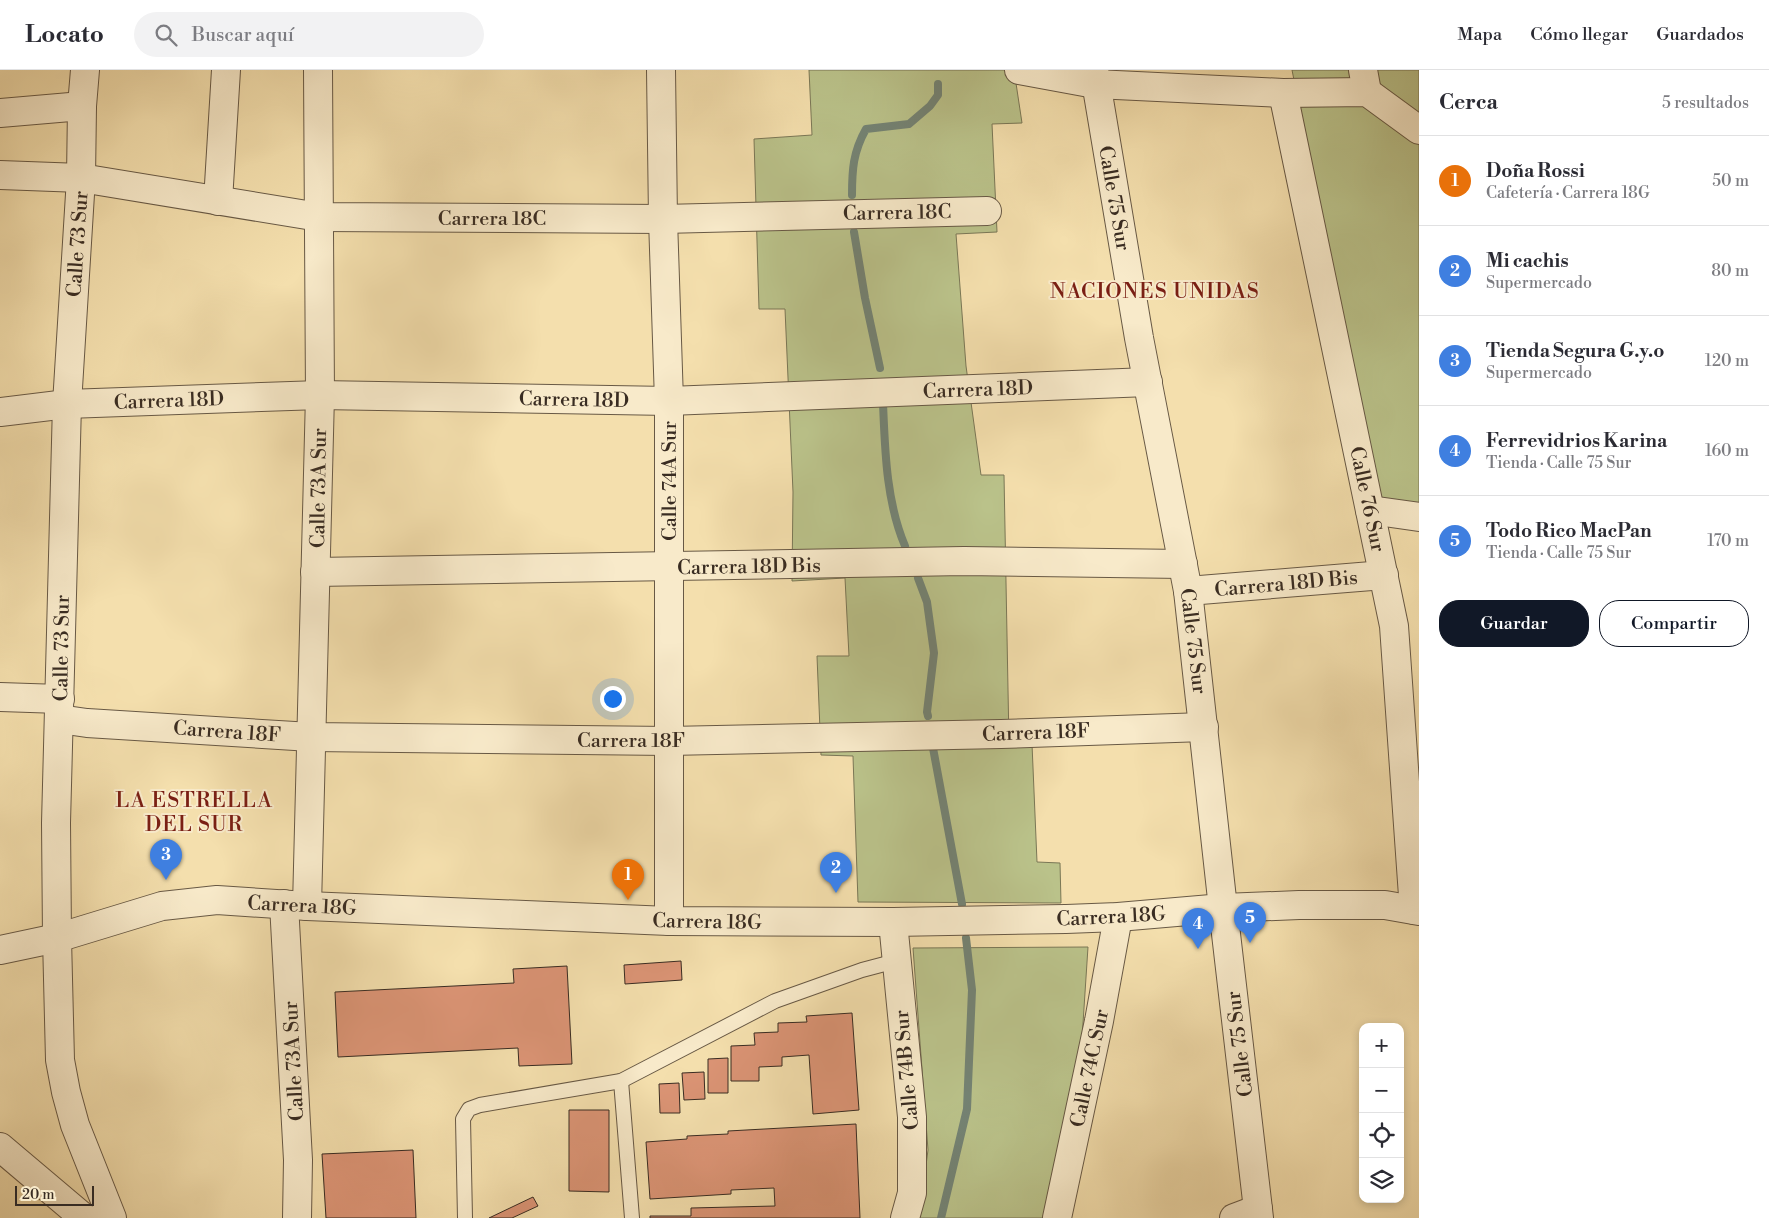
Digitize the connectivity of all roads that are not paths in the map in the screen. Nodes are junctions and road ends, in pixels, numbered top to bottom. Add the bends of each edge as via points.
1 (85, 70) edge
2 (226, 70) edge
3 (318, 70) edge
4 (661, 70) edge
5 (1019, 70) edge
6 (1095, 77) edge
7 (1365, 81) edge
8 (1283, 93) junction
9 (82, 106) junction
10 (0, 112) edge
11 (1419, 130) edge
12 (0, 175) edge
13 (81, 178) junction
14 (218, 201) junction
15 (987, 211) dead end
16 (319, 217) junction
17 (663, 219) junction
18 (1148, 382) junction
19 (320, 395) junction
20 (669, 401) junction
21 (67, 404) junction
22 (0, 412) edge
23 (1370, 510) junction
24 (1419, 517) edge
25 (1183, 564) junction
26 (669, 568) junction
27 (316, 572) junction
28 (1384, 575) junction
29 (1188, 591) junction
30 (0, 697) edge
31 (60, 709) junction
32 (1204, 727) junction
33 (311, 737) junction
34 (669, 741) junction
35 (296, 905) junction
36 (1223, 908) junction
37 (1417, 911) edge
38 (1118, 917) junction
39 (669, 921) junction
40 (893, 922) junction
41 (57, 938) junction
42 (0, 950) edge
43 (896, 961) junction
44 (621, 1081) junction
45 (0, 1147) edge
46 (1250, 1215) edge
47 (84, 1218) edge
48 (112, 1218) edge
49 (297, 1218) edge
50 (465, 1218) edge
51 (632, 1218) edge
52 (905, 1218) edge
53 (1057, 1218) edge

1 - 9 street, Calle 73 Sur
2 - 14 street
3 - 16 street, Calle 73A Sur
4 - 17 street, Calle 74A Sur
5 - 6 street
6 - 8 street
6 - 18 street, Calle 75 Sur
7 - 8 street
7 - 11 street
8 - 23 street, Calle 76 Sur
9 - 10 street
9 - 13 street, Calle 73 Sur
12 - 13 street, Carrera 18C
13 - 14 street, Carrera 18C
13 - 21 street, Calle 73 Sur
14 - 16 street, Carrera 18C
15 - 17 street, Carrera 18C
16 - 17 street, Carrera 18C
16 - 19 street, Calle 73A Sur
17 - 20 street, Calle 74A Sur
18 - 20 street, Carrera 18D
18 - 25 street, Calle 75 Sur
19 - 20 street, Carrera 18D
19 - 21 street, Carrera 18D
19 - 27 street, Calle 73A Sur
20 - 26 street, Calle 74A Sur
21 - 22 street, Carrera 18D
21 - 31 street, Calle 73 Sur
23 - 24 street
23 - 28 street, Calle 76 Sur
25 - 26 street, Carrera 18D Bis via 964,561
25 - 29 street, Calle 75 Sur
26 - 27 street, Carrera 18D Bis
26 - 34 street, Calle 74A Sur
27 - 33 street, Calle 73A Sur
28 - 29 street, Carrera 18D Bis
28 - 37 street, Calle 76 Sur via 1394,626
29 - 32 street, Calle 75 Sur
30 - 31 street, Carrera 18F
31 - 33 street, Carrera 18F via 87,723
31 - 41 street, Calle 73 Sur via 56,823
32 - 34 street, Carrera 18F
32 - 36 street, Calle 75 Sur
33 - 34 street, Carrera 18F
33 - 35 street, Calle 73A Sur
34 - 39 street, Calle 74A Sur
35 - 39 street, Carrera 18G
35 - 41 street, Carrera 18G via 217,900 170,905
35 - 49 street, Calle 73A Sur
36 - 37 street, Carrera 18G via 1385,905
36 - 38 street, Carrera 18G
36 - 46 street, Calle 75 Sur
38 - 40 street, Carrera 18G
38 - 53 street, Calle 74C Sur
39 - 40 street, Carrera 18G
40 - 43 street, Calle 74B Sur
41 - 42 street, Carrera 18G
41 - 48 street, Calle 73 Sur via 60,1060 66,1092 75,1125
43 - 44 lane via 776,1001
43 - 52 street, Calle 74B Sur via 912,1117 912,1193
44 - 50 lane via 469,1109 463,1119
44 - 51 lane
45 - 47 street

